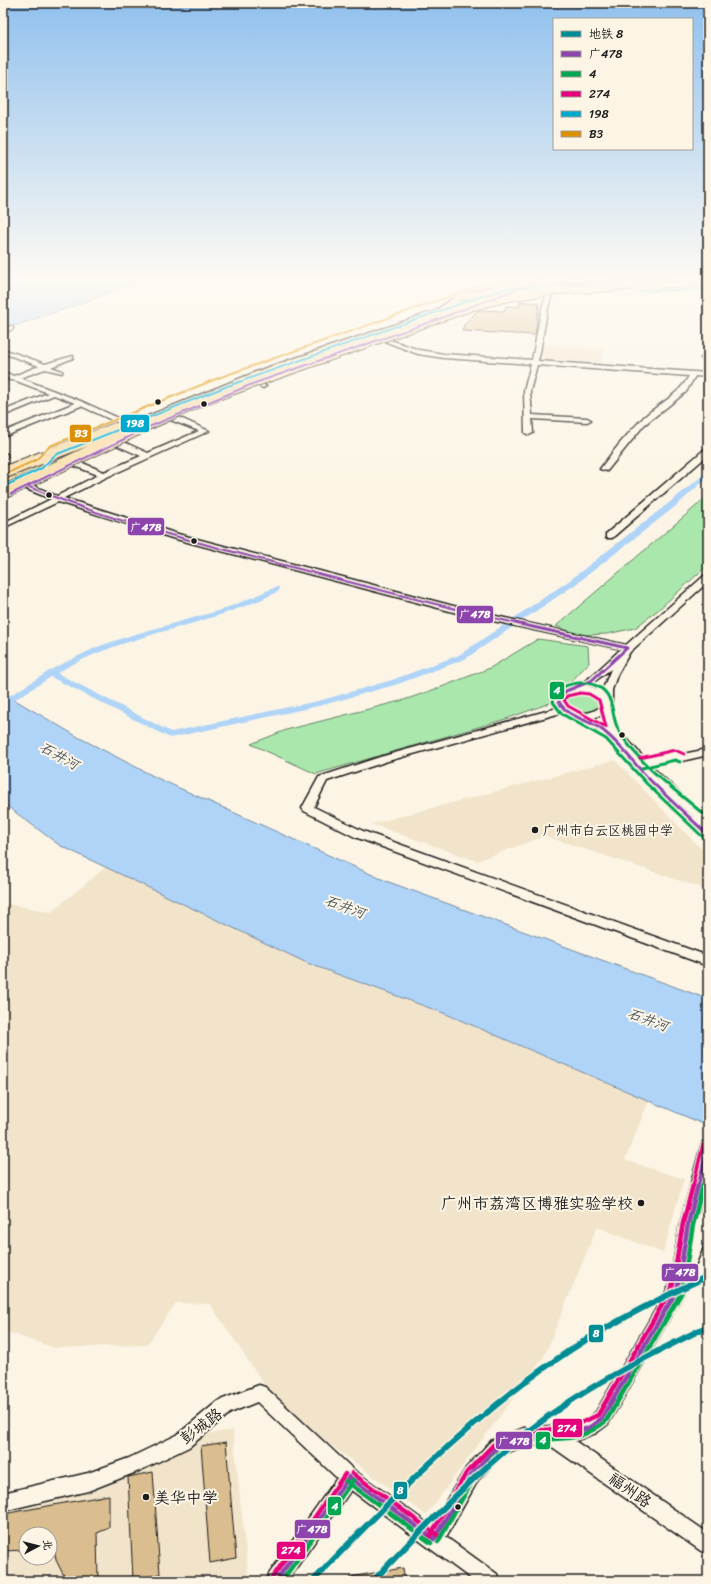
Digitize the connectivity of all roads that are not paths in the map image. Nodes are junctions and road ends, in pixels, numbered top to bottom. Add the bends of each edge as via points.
1 (313, 350) edge
2 (316, 350) edge
3 (321, 350) edge
4 (326, 350) edge
5 (343, 350) edge
6 (343, 350) edge
7 (354, 350) edge
8 (412, 350) edge
9 (538, 350) edge
10 (3, 351) edge
11 (310, 351) junction
12 (708, 356) edge
13 (70, 357) dead end
14 (535, 362) junction
15 (708, 362) edge
16 (44, 366) junction
17 (60, 372) dead end
18 (3, 374) edge
19 (693, 374) junction
20 (708, 375) edge
21 (13, 378) junction
22 (3, 382) edge
23 (256, 383) junction
24 (204, 389) junction
25 (222, 390) junction
26 (54, 393) junction
27 (82, 403) junction
28 (169, 404) junction
29 (162, 412) junction
30 (3, 414) edge
31 (171, 417) junction
32 (528, 417) junction
33 (587, 420) dead end
34 (153, 423) junction
35 (127, 424) junction
36 (529, 433) dead end
37 (3, 435) edge
38 (111, 441) junction
39 (52, 451) junction
40 (708, 451) edge
41 (148, 456) junction
42 (74, 463) junction
43 (39, 464) junction
44 (604, 469) dead end
45 (3, 472) edge
46 (104, 475) junction
47 (26, 486) junction
48 (4, 487) edge
49 (3, 498) edge
50 (58, 499) junction
51 (5, 524) edge
52 (609, 536) dead end
53 (708, 577) edge
54 (627, 648) junction
55 (578, 688) junction
56 (607, 703) junction
57 (568, 712) junction
58 (708, 752) edge
59 (641, 763) junction
60 (708, 825) edge
61 (708, 835) edge
62 (708, 961) edge
63 (708, 1146) edge
64 (708, 1210) edge
65 (677, 1290) junction
66 (552, 1436) junction
67 (349, 1476) junction
68 (3, 1502) edge
69 (434, 1539) junction
70 (708, 1544) edge
71 (276, 1581) edge
72 (490, 1581) edge

1 - 11 main road
2 - 11 main road
3 - 45 highway, bridge via 235,380
4 - 25 main road
5 - 25 highway, bridge
6 - 23 main road
7 - 25 highway, bridge via 271,378
8 - 14 street via 444,356
9 - 14 street
10 - 16 street
11 - 24 main road
12 - 15 street via 704,358
13 - 16 street
14 - 19 street
14 - 32 street via 527,391
16 - 17 street
16 - 21 street
18 - 21 street
19 - 20 street
19 - 44 street via 687,389 648,417
21 - 22 street
21 - 26 street
23 - 31 main road
23 - 34 main road
24 - 25 main road
24 - 28 main road
25 - 29 main road
25 - 48 highway, bridge
26 - 27 street
26 - 30 street
27 - 35 street
27 - 37 street
28 - 29 main road
28 - 35 main road
29 - 35 main road
31 - 34 main road
31 - 41 street via 205,431
32 - 33 street
32 - 36 street
34 - 38 main road
34 - 38 main road via 127,437
35 - 39 main road
35 - 43 main road
38 - 41 street
38 - 42 street
38 - 48 main road
39 - 43 main road
39 - 45 street
40 - 52 street
41 - 46 street
42 - 46 street
42 - 47 street
43 - 48 main road
46 - 50 street
47 - 49 street
47 - 50 street
50 - 51 street
50 - 54 street via 175,536 503,621
53 - 54 street
54 - 55 street via 591,681
54 - 56 street via 610,679
55 - 56 street via 599,693
55 - 57 street via 559,696 559,704
56 - 57 street via 605,708 596,714 587,716
56 - 59 street via 607,714 612,730
57 - 61 street via 609,735 650,780
57 - 62 street via 384,759 323,779 308,808 359,834
58 - 59 street via 682,758 676,754
59 - 60 street
63 - 65 street via 688,1224
64 - 65 street
65 - 66 street via 602,1418 590,1427 574,1433
66 - 69 street via 524,1437 497,1447 472,1474
66 - 70 street, 福州路
67 - 68 street, 彭城路 via 259,1393 224,1407 183,1441 133,1465 88,1482
67 - 69 street
67 - 71 street
69 - 72 street

